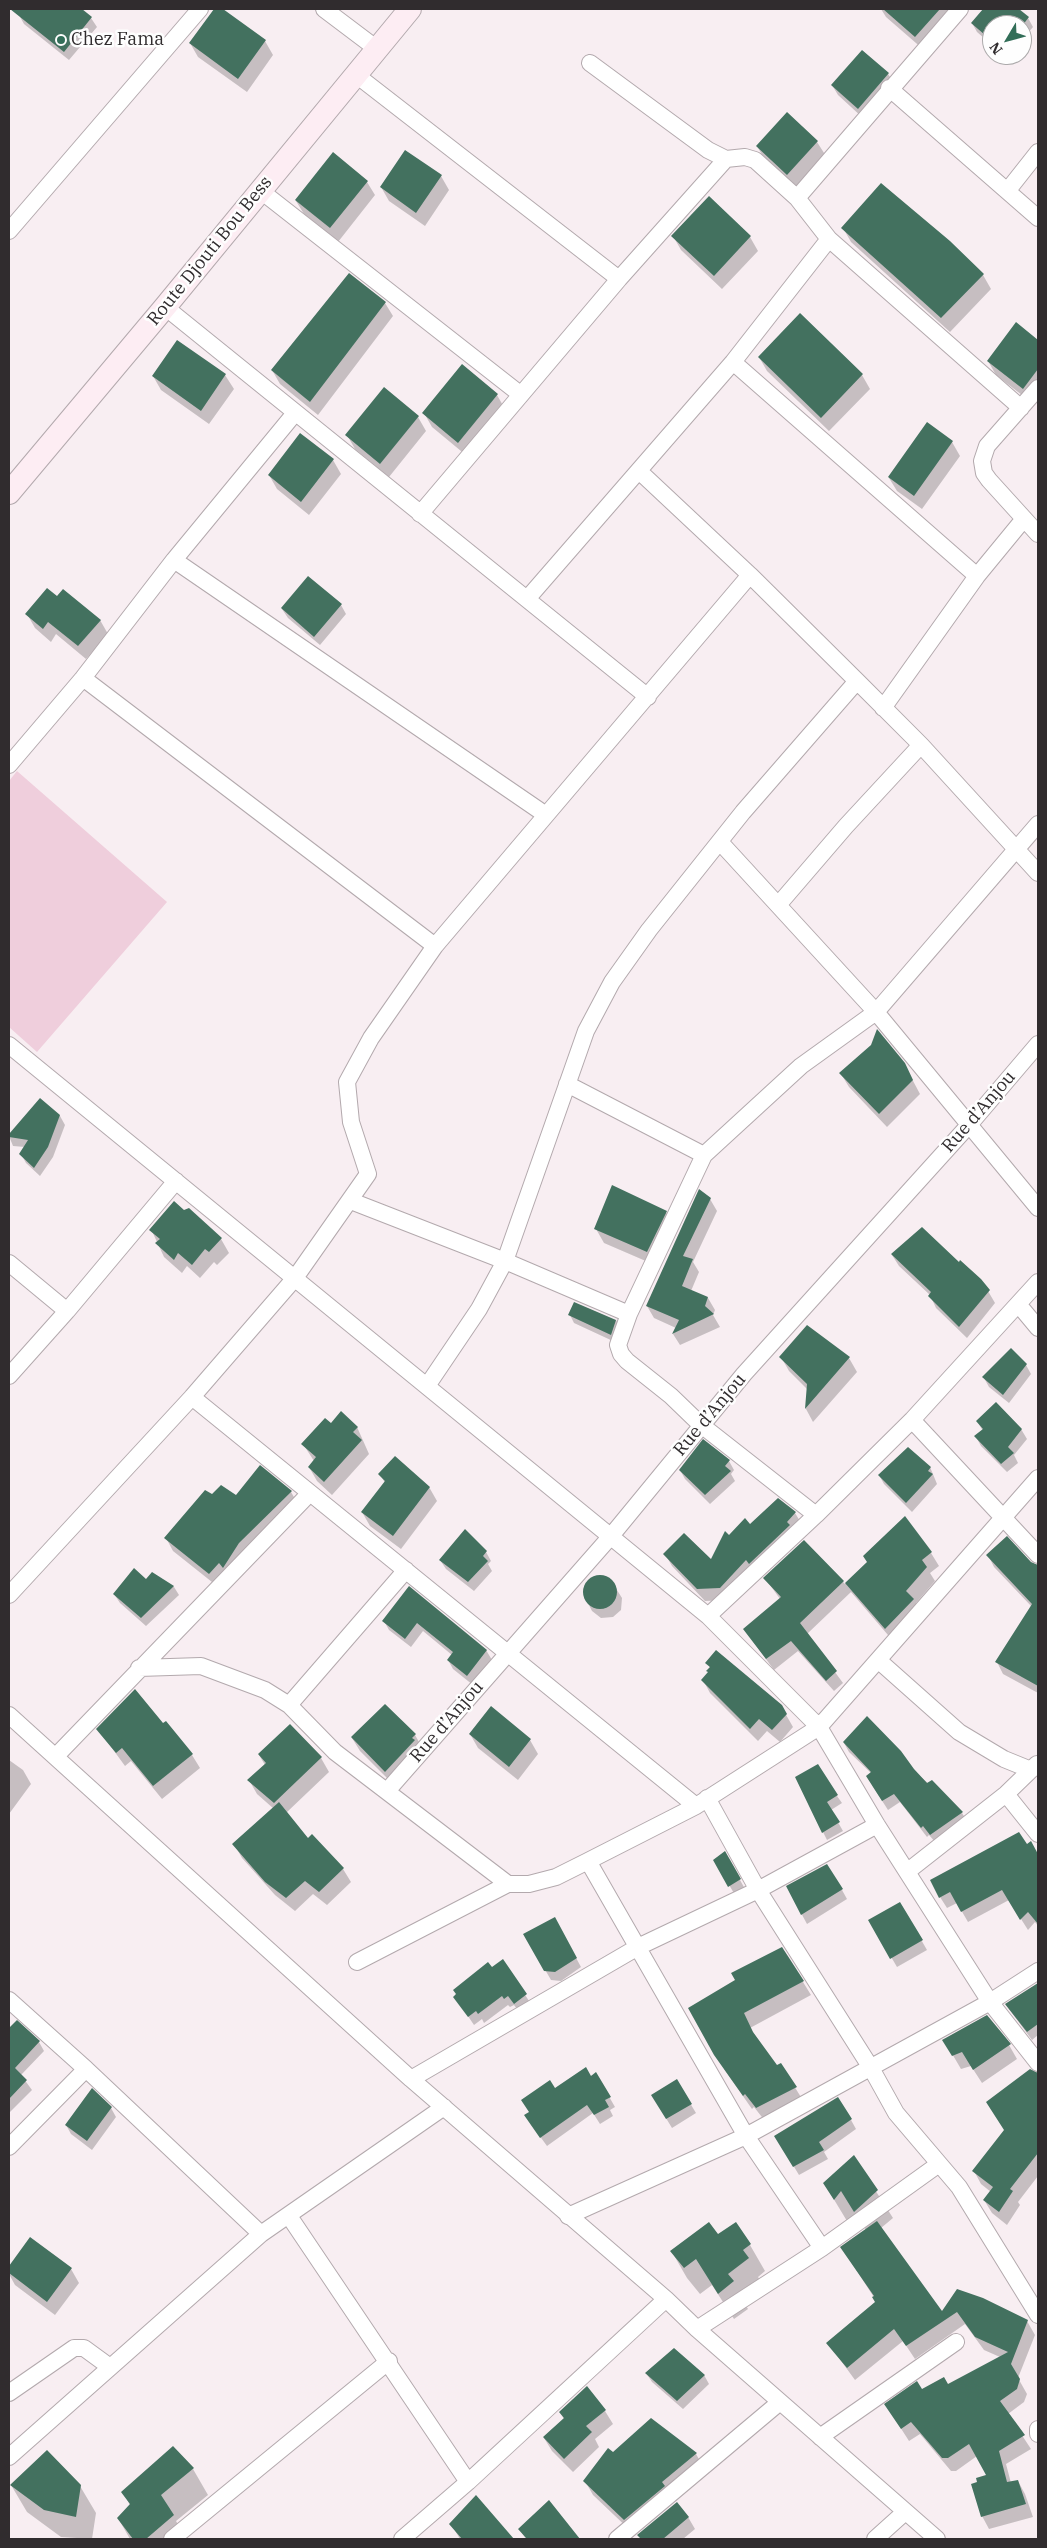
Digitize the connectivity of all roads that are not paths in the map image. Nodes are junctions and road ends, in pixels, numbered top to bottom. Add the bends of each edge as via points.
1 (200, 9) edge
2 (324, 9) edge
3 (410, 9) edge
4 (960, 9) edge
5 (376, 49) junction
6 (590, 63) dead end
7 (355, 74) junction
8 (889, 88) junction
9 (1038, 152) edge
10 (726, 158) junction
11 (1008, 190) junction
12 (261, 191) junction
13 (798, 198) junction
14 (1038, 218) edge
15 (9, 231) edge
16 (829, 239) junction
17 (619, 279) junction
18 (165, 307) junction
19 (733, 362) junction
20 (1038, 388) edge
21 (520, 394) junction
22 (1020, 408) junction
23 (295, 413) junction
24 (639, 471) junction
25 (12, 483) edge
26 (420, 514) junction
27 (1023, 520) junction
28 (1038, 534) edge
29 (174, 560) junction
30 (750, 575) junction
31 (977, 576) junction
32 (526, 598) junction
33 (83, 678) junction
34 (857, 681) junction
35 (648, 697) junction
36 (884, 708) junction
37 (920, 745) junction
38 (9, 765) edge
39 (546, 815) junction
40 (1038, 824) edge
41 (720, 842) junction
42 (1016, 849) junction
43 (1038, 873) edge
44 (779, 904) junction
45 (435, 946) junction
46 (876, 1012) junction
47 (1038, 1044) edge
48 (9, 1045) edge
49 (567, 1084) junction
50 (969, 1125) junction
51 (704, 1155) junction
52 (176, 1181) junction
53 (351, 1201) junction
54 (1038, 1208) edge
55 (506, 1261) junction
56 (9, 1262) edge
57 (295, 1278) junction
58 (1038, 1282) edge
59 (1018, 1304) junction
60 (67, 1311) junction
61 (629, 1314) junction
62 (1038, 1328) edge
63 (9, 1376) edge
64 (427, 1386) junction
65 (192, 1396) junction
66 (912, 1420) junction
67 (700, 1424) junction
68 (1038, 1478) edge
69 (310, 1493) junction
70 (816, 1515) junction
71 (1002, 1517) junction
72 (611, 1536) junction
73 (1038, 1556) edge
74 (406, 1570) junction
75 (9, 1595) edge
76 (708, 1616) junction
77 (507, 1652) junction
78 (878, 1660) junction
79 (139, 1668) junction
80 (289, 1706) junction
81 (9, 1715) edge
82 (819, 1728) junction
83 (56, 1756) junction
84 (1035, 1766) edge
85 (388, 1791) junction
86 (1006, 1794) junction
87 (702, 1802) junction
88 (877, 1825) junction
89 (1038, 1834) edge
90 (588, 1861) junction
91 (908, 1871) junction
92 (508, 1884) junction
93 (758, 1890) junction
94 (638, 1947) junction
95 (357, 1962) dead end
96 (1038, 1971) edge
97 (9, 2000) edge
98 (990, 2002) junction
99 (1038, 2063) edge
100 (871, 2068) junction
101 (86, 2069) junction
102 (411, 2079) junction
103 (444, 2107) junction
104 (746, 2136) junction
105 (9, 2147) edge
106 (939, 2164) junction
107 (289, 2216) junction
108 (568, 2216) junction
109 (262, 2234) junction
110 (822, 2248) junction
111 (666, 2299) junction
112 (1038, 2315) edge
113 (697, 2329) junction
114 (956, 2342) dead end
115 (389, 2361) junction
116 (110, 2367) junction
117 (10, 2389) edge
118 (780, 2402) junction
119 (1038, 2430) edge
120 (1038, 2434) edge
121 (820, 2437) junction
122 (9, 2456) edge
123 (468, 2482) junction
124 (905, 2512) junction
125 (172, 2539) edge
126 (402, 2539) edge
127 (617, 2539) edge
128 (875, 2539) edge
129 (937, 2539) edge

1 - 15 street
2 - 5 street
3 - 5 main road, Route Djouti Bou Bess
4 - 8 street
5 - 7 main road, Route Djouti Bou Bess
6 - 10 street via 687,137
7 - 12 main road, Route Djouti Bou Bess
7 - 17 street
8 - 11 street
8 - 13 street
9 - 11 street
10 - 13 street via 755,160
10 - 17 street
11 - 14 street
12 - 18 main road, Route Djouti Bou Bess
12 - 21 street
13 - 16 street
16 - 19 street
16 - 22 street
17 - 21 street
18 - 23 street
18 - 25 main road, Route Djouti Bou Bess
19 - 24 street
19 - 31 street
20 - 22 street
21 - 26 street
22 - 27 street via 986,446 982,461 984,473
23 - 26 street
23 - 29 street
24 - 30 street
24 - 32 street
26 - 32 street
27 - 28 street
27 - 31 street
29 - 33 street
29 - 39 street
30 - 34 street
30 - 35 street
31 - 36 street
32 - 35 street
33 - 38 street
33 - 45 street
34 - 36 street
34 - 41 street
35 - 39 street
36 - 37 street
37 - 42 street
37 - 44 street
39 - 45 street
40 - 42 street
41 - 44 street
41 - 49 street via 622,966 597,1008
42 - 43 street
42 - 46 street
44 - 46 street
45 - 53 street via 371,1038 347,1082 351,1122 368,1174
46 - 50 street
46 - 51 street via 801,1066
47 - 50 street, Rue d’Anjou
48 - 52 street
49 - 51 street
49 - 55 street
50 - 54 street
50 - 67 street, Rue d’Anjou
51 - 61 street
52 - 57 street
52 - 60 street
53 - 55 street
53 - 57 street
55 - 61 street
55 - 64 street via 479,1309
56 - 60 street
57 - 64 street
57 - 65 street
58 - 59 street
59 - 62 street
59 - 66 street
60 - 63 street
61 - 67 street via 618,1345 621,1354
64 - 72 street
65 - 69 street
65 - 75 street
66 - 70 street
66 - 71 street
67 - 70 street
67 - 72 street, Rue d’Anjou
68 - 71 street
69 - 74 street
69 - 79 street
70 - 76 street
71 - 73 street
71 - 78 street
72 - 76 street
72 - 77 street, Rue d’Anjou
74 - 77 street
74 - 80 street
76 - 82 street
77 - 85 street, Rue d’Anjou
77 - 87 street
78 - 82 street
78 - 84 street via 959,1732 1004,1759
79 - 80 street via 200,1666 266,1690
79 - 83 street
80 - 85 street via 335,1752
81 - 83 street
82 - 87 street
82 - 88 street
83 - 102 street via 267,1952
84 - 86 street
85 - 92 street
86 - 89 street
86 - 91 street
87 - 90 street
87 - 93 street
88 - 91 street
88 - 93 street
90 - 92 street via 529,1884
90 - 94 street
91 - 98 street
92 - 95 street
93 - 94 street
93 - 100 street
94 - 102 street
94 - 104 street
96 - 98 street
97 - 101 street
98 - 99 street
98 - 100 street
100 - 104 street
100 - 106 street via 896,2113
101 - 105 street
101 - 109 street
102 - 103 street
103 - 107 street
103 - 108 street
104 - 108 street
104 - 110 street
106 - 110 street
106 - 112 street via 986,2228
107 - 109 street
107 - 115 street
108 - 111 street
109 - 116 street
110 - 113 street
111 - 113 street
111 - 123 street
113 - 118 street
114 - 121 street
115 - 123 street
115 - 125 street
116 - 117 street via 84,2348 74,2348
116 - 122 street
118 - 121 street
118 - 127 street
119 - 120 street
121 - 124 street
123 - 126 street
124 - 128 street
124 - 129 street

